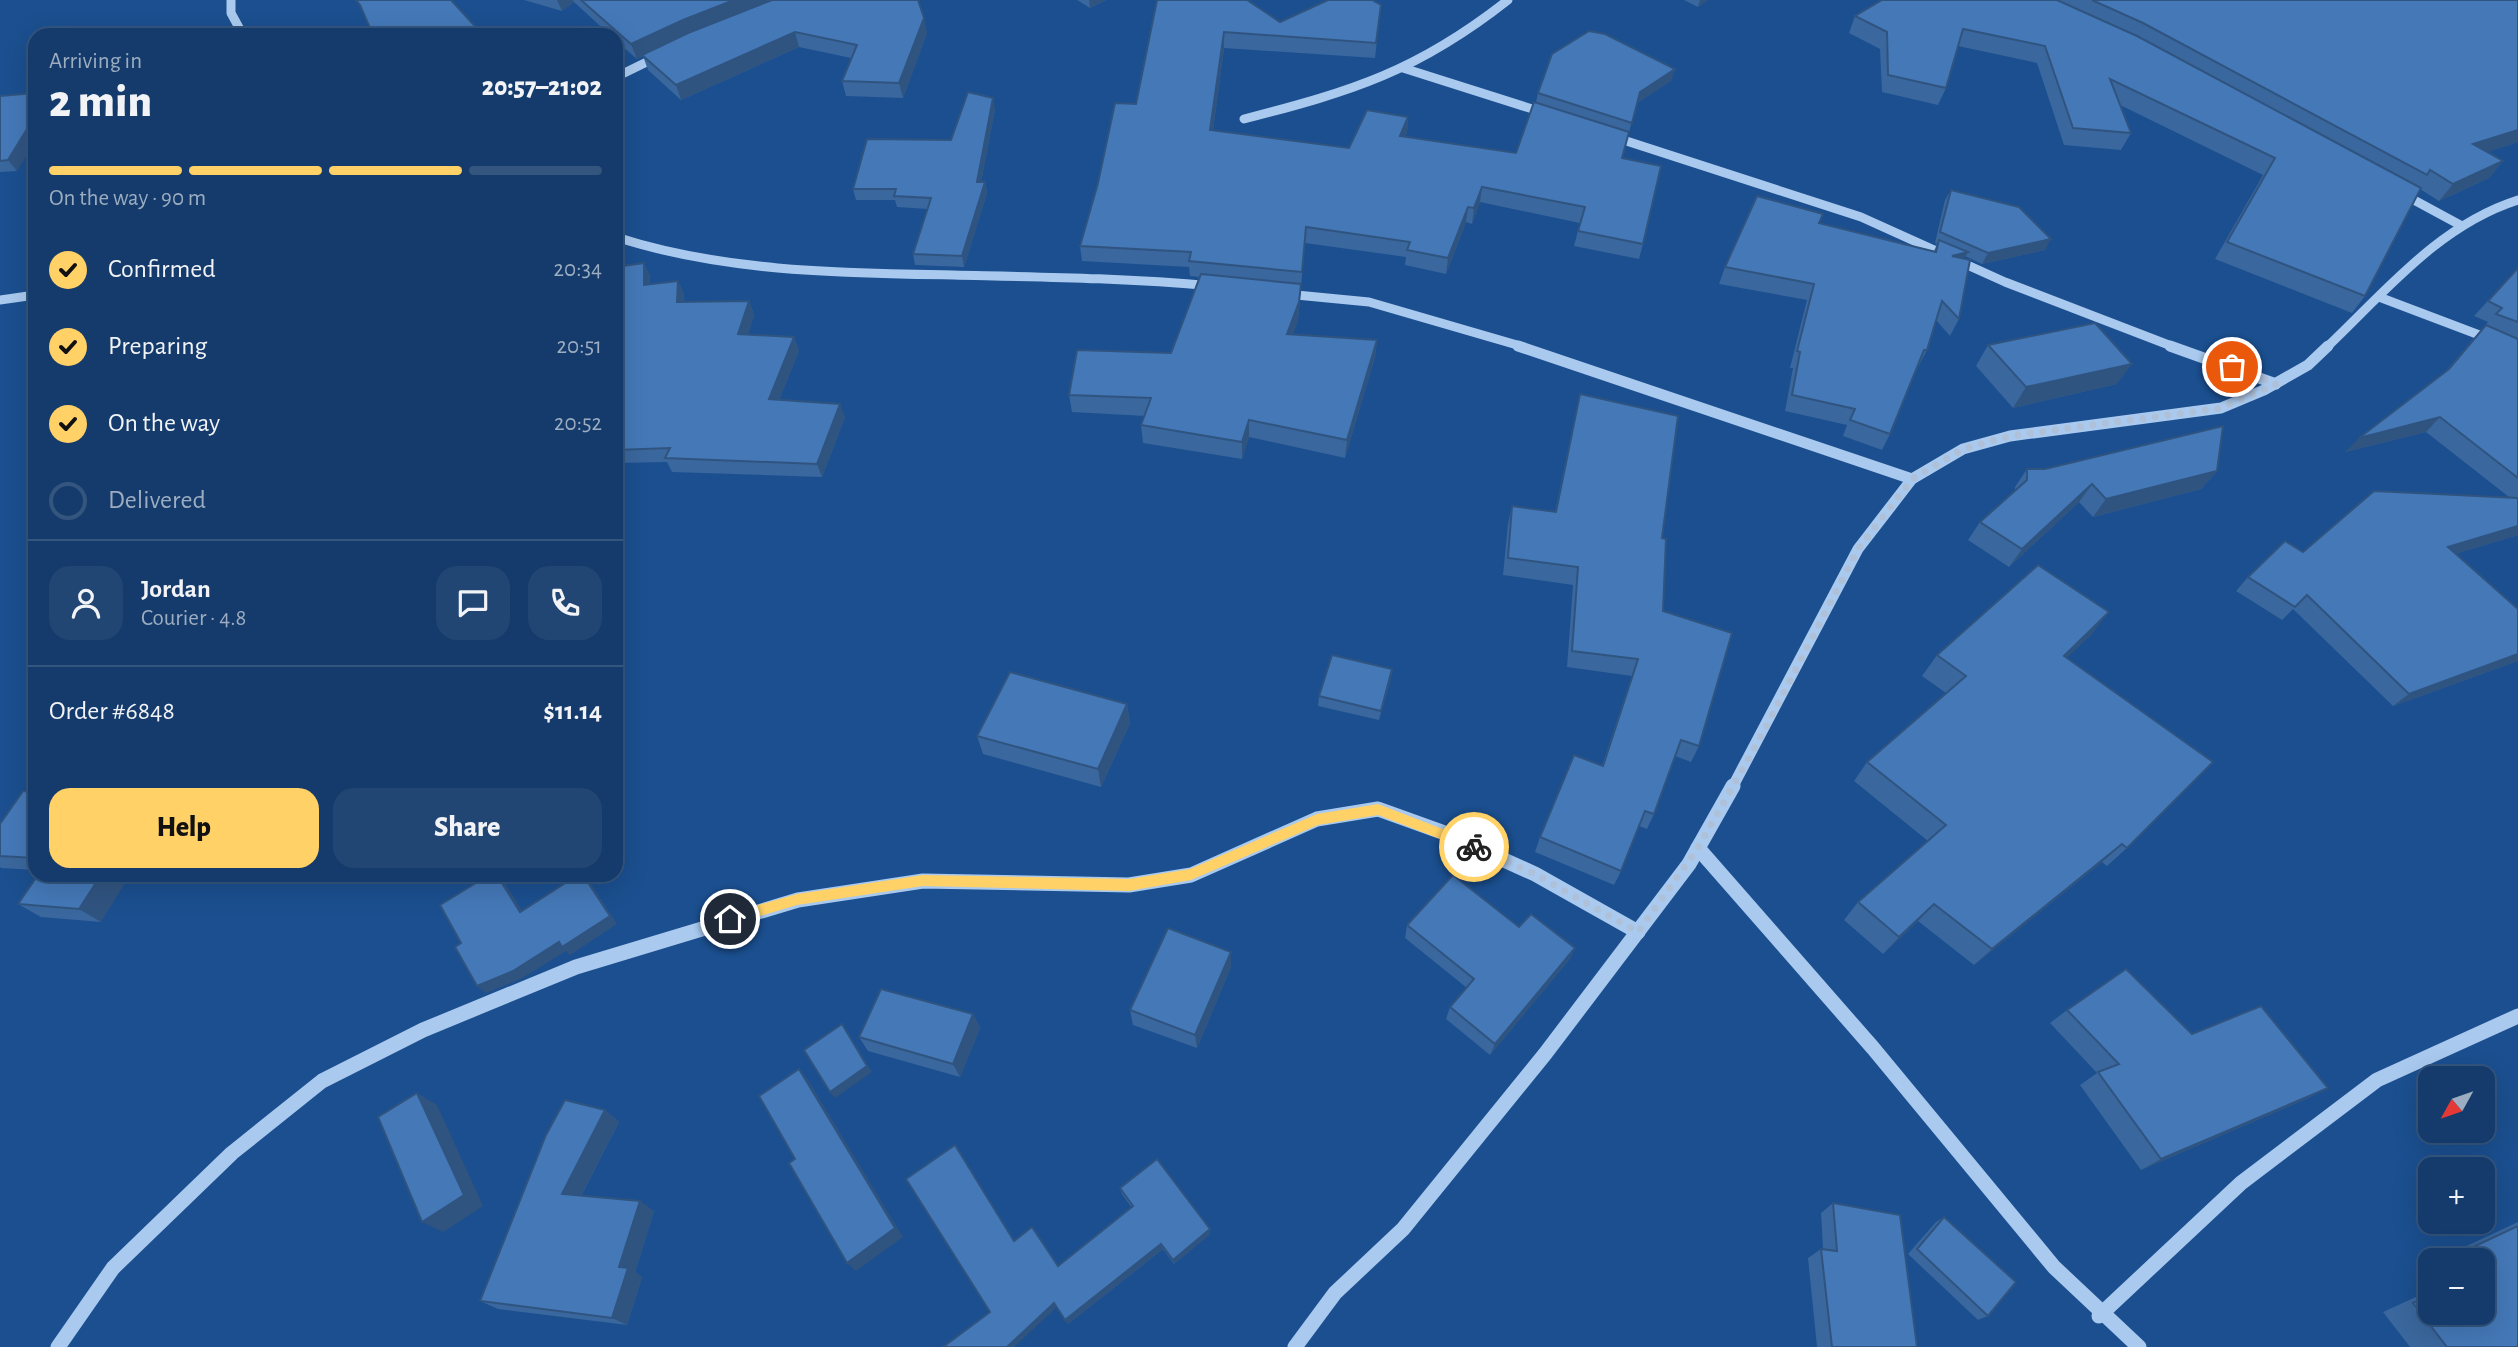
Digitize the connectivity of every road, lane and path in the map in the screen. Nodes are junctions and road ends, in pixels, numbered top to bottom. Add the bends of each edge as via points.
1 (231, 0) edge
2 (1508, 0) edge
3 (239, 28) edge
4 (666, 53) edge
5 (1403, 68) junction
6 (623, 74) edge
7 (1244, 119) dead end
8 (1561, 119) edge
9 (1597, 131) edge
10 (2393, 189) edge
11 (2518, 200) edge
12 (2462, 226) junction
13 (623, 239) edge
14 (1223, 287) edge
15 (1276, 293) edge
16 (28, 296) edge
17 (2379, 297) junction
18 (0, 300) edge
19 (2518, 350) edge
20 (2276, 384) junction
21 (1912, 479) junction
22 (1698, 848) junction
23 (1638, 932) junction
24 (2518, 1016) edge
25 (2099, 1316) junction
26 (58, 1347) edge
27 (1295, 1347) edge
28 (2139, 1347) edge

1 - 3 street via 231,13
2 - 5 street via 1463,36
4 - 6 street
5 - 7 street via 1348,92
5 - 8 street
9 - 20 street via 1861,217 2082,314
10 - 12 street
11 - 12 street
12 - 17 street via 2445,235
13 - 14 street via 755,267 1157,280
15 - 21 street via 1369,302 1564,359
16 - 18 street
17 - 19 street
17 - 20 street via 2308,365
20 - 21 street via 2221,408 2010,436 1963,449
21 - 22 street via 1858,549
22 - 23 street
22 - 25 street via 1869,1041 2027,1236
23 - 26 street via 1535,874 1442,832 1378,810 1317,820 1191,875 1129,885 923,880 797,900 576,967 423,1030 322,1081 232,1153 113,1268
23 - 27 street via 1403,1229 1335,1293
24 - 25 street via 2377,1080 2241,1183
25 - 28 street

